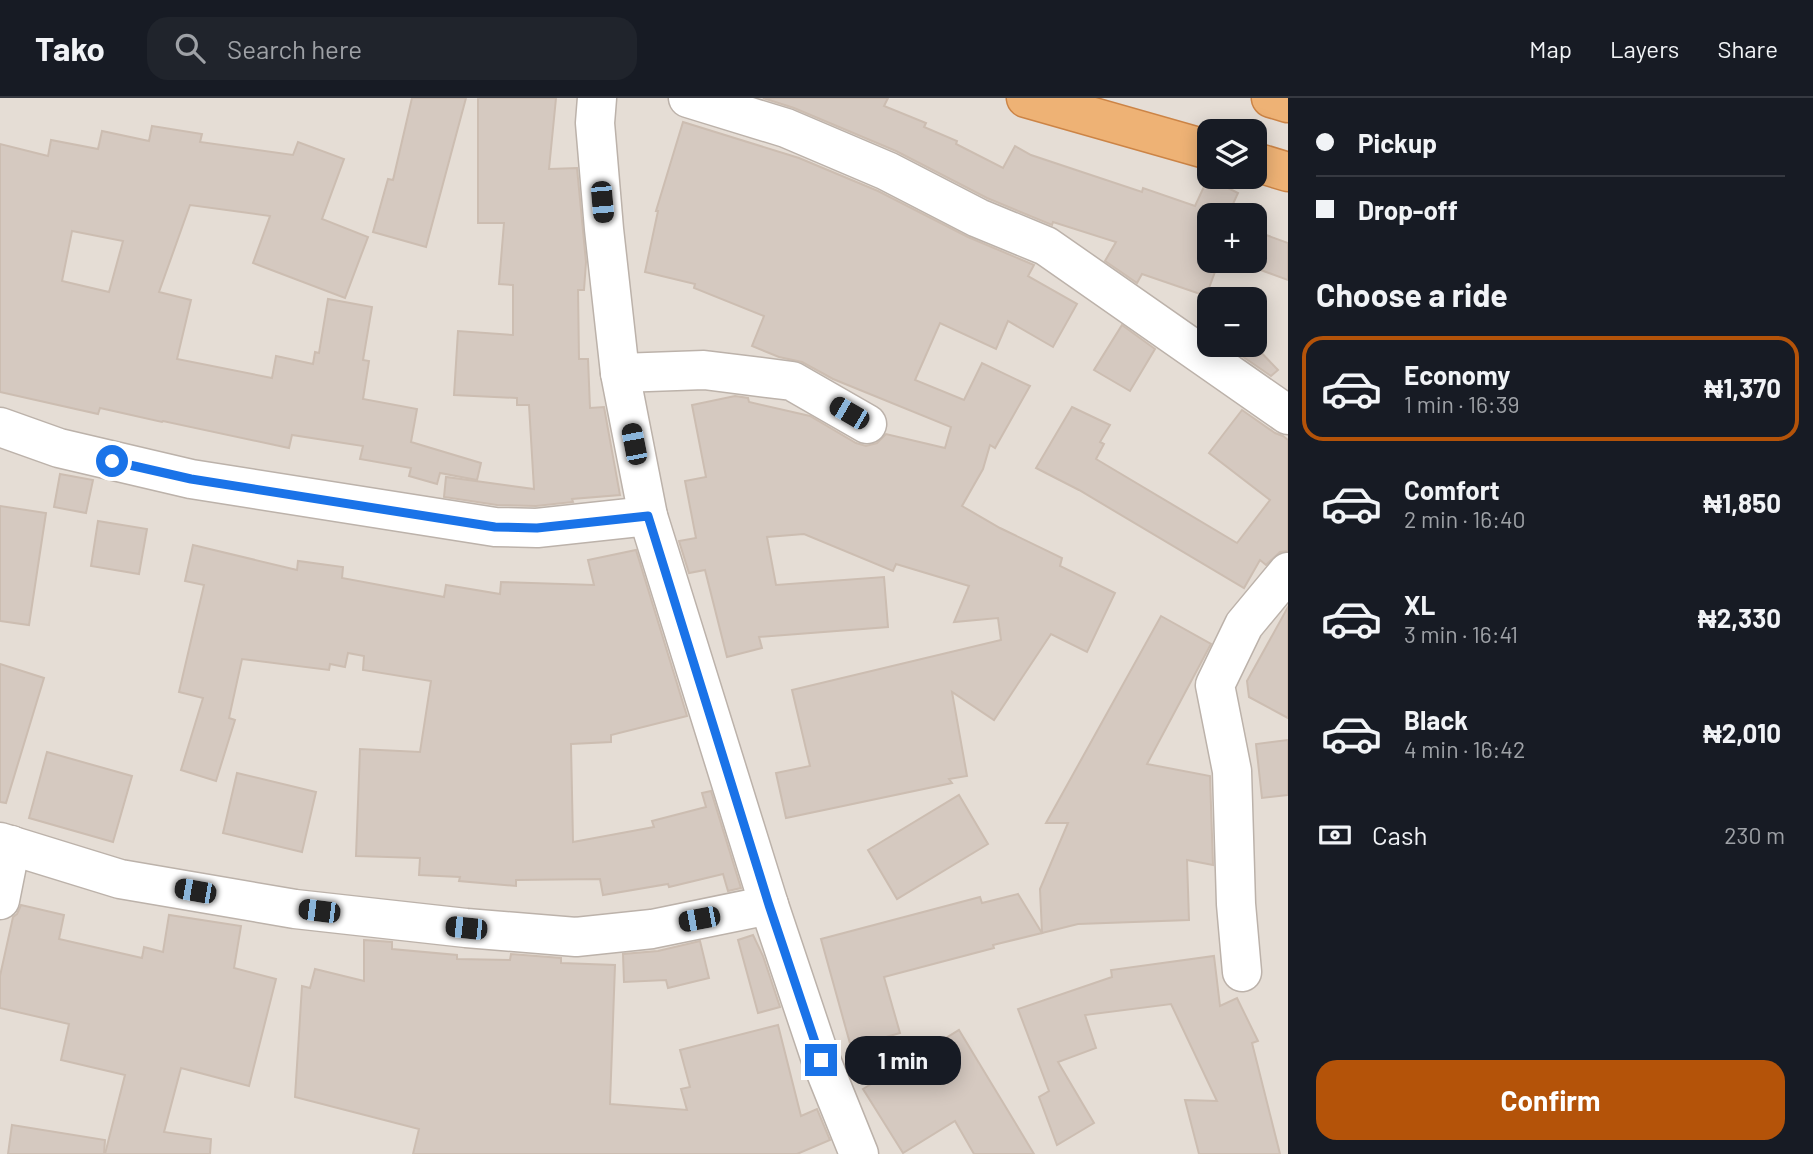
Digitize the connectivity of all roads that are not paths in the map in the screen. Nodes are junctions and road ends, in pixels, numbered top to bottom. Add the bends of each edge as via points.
1 (597, 98) edge
2 (688, 98) edge
3 (1026, 98) edge
4 (1271, 98) edge
5 (1288, 103) edge
6 (1197, 147) edge
7 (1267, 166) edge
8 (1288, 172) edge
9 (620, 373) junction
10 (1288, 415) edge
11 (867, 424) dead end
12 (0, 427) edge
13 (648, 516) junction
14 (1288, 572) edge
15 (5, 844) edge
16 (0, 900) edge
17 (769, 905) junction
18 (1242, 972) dead end
19 (859, 1154) edge

1 - 9 street via 595,123
2 - 10 street via 786,128 1046,246
3 - 6 highway
4 - 5 highway
7 - 8 highway
9 - 11 street via 704,370 792,381
9 - 13 street
12 - 13 street via 59,448 191,479 495,527 537,528
13 - 17 street
14 - 18 street via 1244,625 1215,685 1232,771
15 - 16 street
15 - 17 street via 120,879 295,909 576,937 652,929
17 - 19 street via 821,1060

